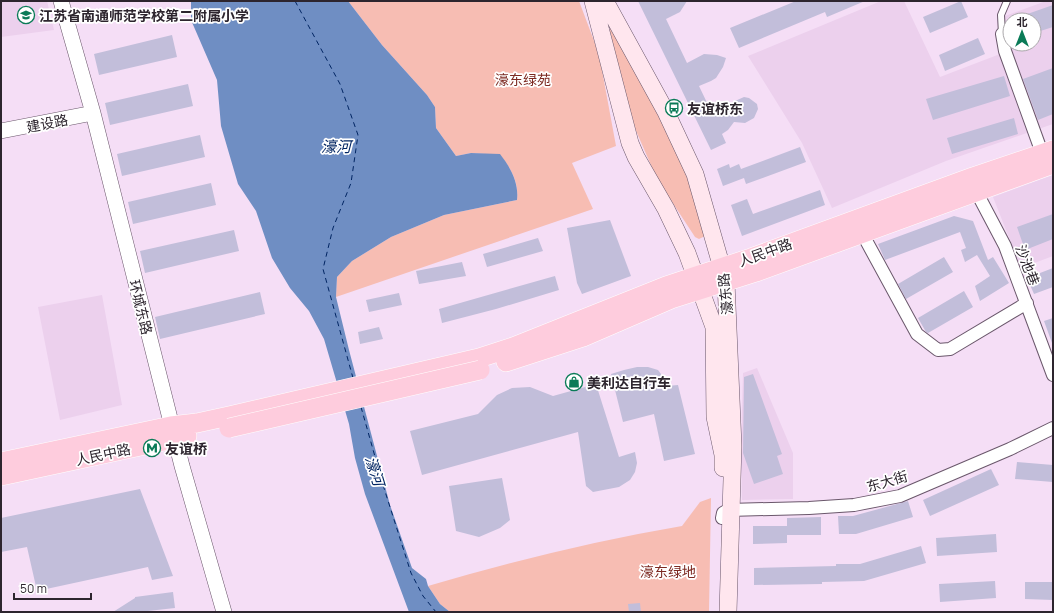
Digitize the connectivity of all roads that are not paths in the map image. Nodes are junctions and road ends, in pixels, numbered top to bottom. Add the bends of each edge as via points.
1 (61, 1) edge
2 (592, 1) edge
3 (605, 1) edge
4 (1007, 1) edge
5 (1002, 12) edge
6 (1002, 13) edge
7 (1002, 34) edge
8 (1005, 52) edge
9 (92, 113) junction
10 (1, 131) edge
11 (1049, 156) edge
12 (976, 191) junction
13 (862, 233) junction
14 (724, 275) junction
15 (698, 283) junction
16 (1027, 303) junction
17 (1053, 375) edge
18 (1053, 428) edge
19 (173, 433) junction
20 (1, 462) edge
21 (1, 476) edge
22 (727, 514) junction
23 (224, 612) edge
24 (719, 612) edge
25 (728, 612) edge

1 - 9 street, 环城东路
2 - 15 main road, 濠东路 via 630,143 669,215
3 - 14 main road, 濠东路 via 666,112 695,174
4 - 5 lane
6 - 7 lane
8 - 11 street
9 - 10 street, 建设路
9 - 19 street, 环城东路
11 - 12 main road, 人民中路
11 - 14 main road, 人民中路 via 973,177
12 - 13 main road, 人民中路
12 - 16 street, 沙池巷 via 1006,246
13 - 14 main road, 人民中路
13 - 16 street via 917,334 938,350 950,349
14 - 15 main road, 人民中路
14 - 22 main road, 濠东路 via 733,446
15 - 19 main road, 人民中路, bridge via 671,300 583,337 480,364
15 - 22 main road, 濠东路 via 714,327 715,417 723,455
16 - 17 street, 沙池巷
18 - 22 street, 东大街 via 900,496 854,505
19 - 20 main road, 人民中路
19 - 21 main road, 人民中路
19 - 23 street, 环城东路
22 - 24 main road, 濠东路
22 - 25 main road, 濠东路

